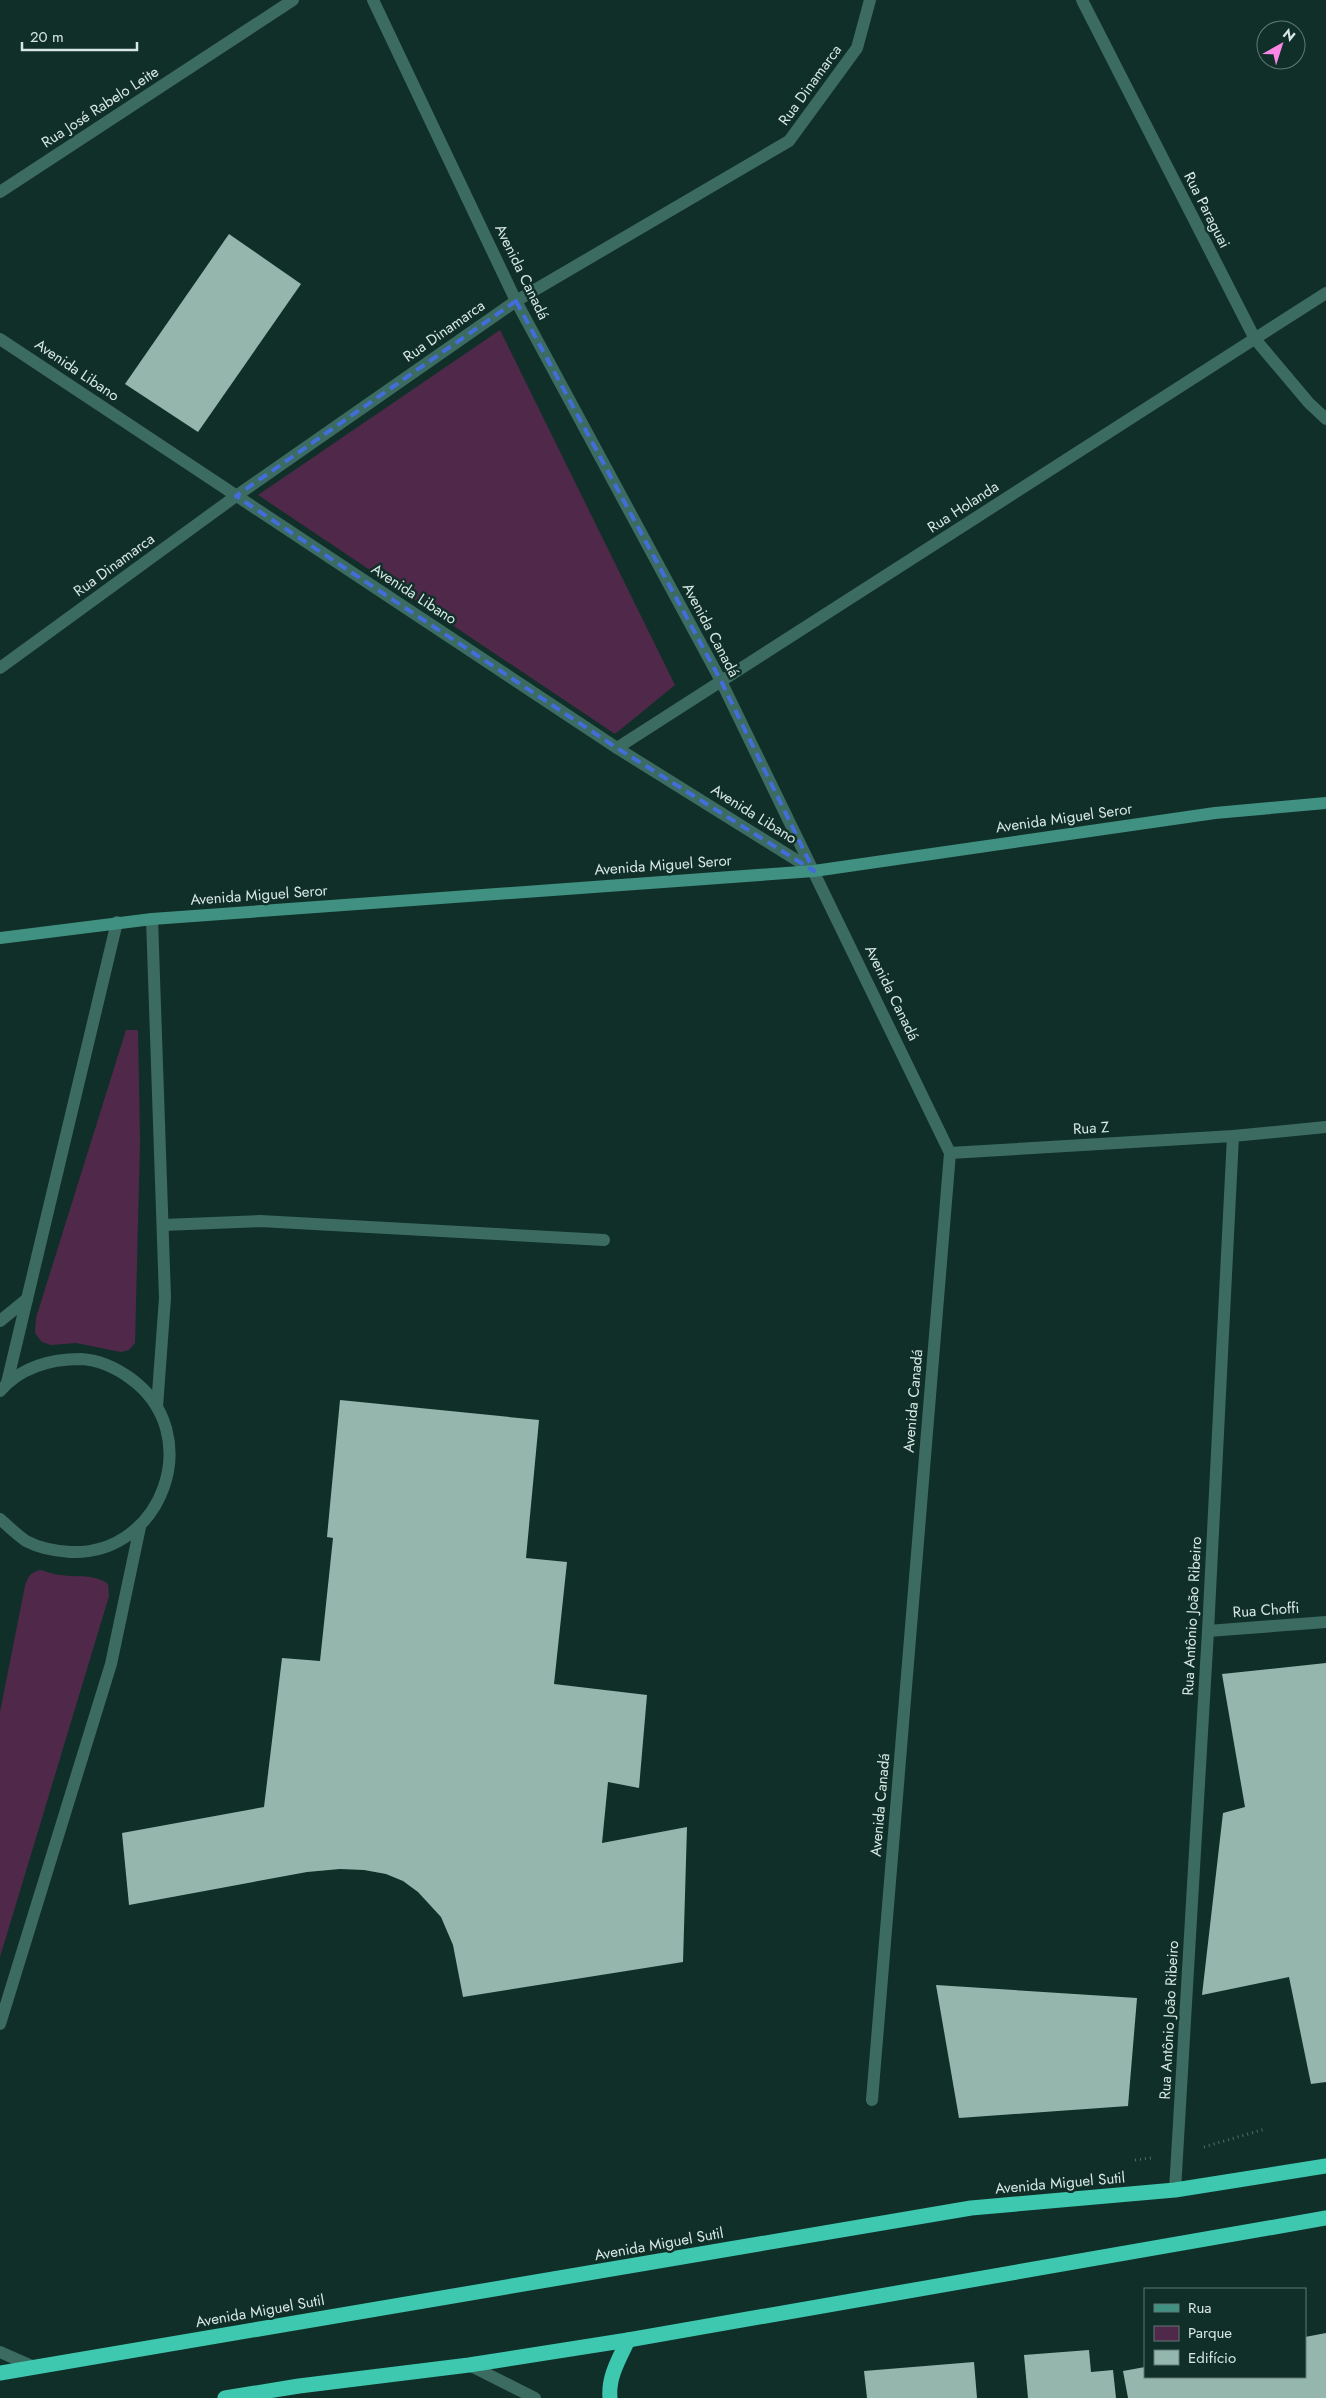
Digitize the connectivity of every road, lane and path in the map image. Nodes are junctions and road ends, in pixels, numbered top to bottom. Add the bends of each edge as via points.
1 (293, 0) edge
2 (373, 0) edge
3 (870, 0) edge
4 (1082, 0) edge
5 (0, 192) edge
6 (1326, 294) edge
7 (516, 301) junction
8 (0, 339) edge
9 (1255, 339) junction
10 (1326, 419) edge
11 (236, 496) junction
12 (0, 668) edge
13 (721, 681) junction
14 (617, 748) junction
15 (1326, 803) edge
16 (814, 871) junction
17 (152, 919) junction
18 (117, 922) junction
19 (0, 938) edge
20 (1326, 1127) edge
21 (1233, 1136) junction
22 (950, 1153) junction
23 (162, 1225) junction
24 (604, 1240) dead end
25 (28, 1299) junction
26 (0, 1321) edge
27 (4, 1387) edge
28 (157, 1407) junction
29 (0, 1519) edge
30 (140, 1527) junction
31 (1326, 1622) edge
32 (1208, 1631) junction
33 (0, 2024) edge
34 (872, 2100) dead end
35 (1326, 2166) edge
36 (1176, 2190) junction
37 (1326, 2218) edge
38 (628, 2340) junction
39 (0, 2352) edge
40 (469, 2365) junction
41 (34, 2368) junction
42 (0, 2373) edge
43 (299, 2386) junction
44 (226, 2398) edge
45 (276, 2398) edge
46 (535, 2398) edge
47 (610, 2398) edge

1 - 5 street, Rua José Rabelo Leite
2 - 7 street, Avenida Canadá
3 - 7 street, Rua Dinamarca via 857,48 790,141
4 - 9 street, Rua Paraguai
6 - 9 street, Rua Holanda
7 - 11 street, Rua Dinamarca
7 - 13 street, Avenida Canadá
8 - 11 street, Avenida Libano
9 - 10 street, Rua Paraguai
9 - 13 street, Rua Holanda
11 - 12 street, Rua Dinamarca
11 - 14 street, Avenida Libano
13 - 14 street, Rua Holanda
13 - 16 street, Avenida Canadá
14 - 16 street, Avenida Libano
15 - 16 street, Avenida Miguel Seror via 1215,813
16 - 17 street, Avenida Miguel Seror
16 - 22 street, Avenida Canadá
17 - 18 street, Avenida Miguel Seror
17 - 23 street
18 - 19 street, Avenida Miguel Seror
18 - 25 street
20 - 21 street
21 - 22 street, Rua Z
21 - 32 street, Rua Antônio João Ribeiro
22 - 34 street, Avenida Canadá
23 - 24 street via 260,1222
23 - 28 street via 165,1298
25 - 26 street
25 - 27 street
27 - 28 street via 32,1367 59,1359 88,1360 115,1368 139,1384
28 - 30 street via 169,1437 170,1470 160,1501
29 - 30 street via 26,1541 55,1551 85,1553 115,1544
30 - 33 street via 111,1664
31 - 32 street, Rua Choffi
32 - 36 street, Rua Antônio João Ribeiro
35 - 36 highway, Avenida Miguel Sutil
36 - 41 highway, Avenida Miguel Sutil via 971,2208
37 - 38 highway
38 - 40 highway
38 - 47 highway via 613,2370
39 - 41 street
40 - 43 highway
40 - 46 street
41 - 42 highway, Avenida Miguel Sutil
43 - 44 highway
43 - 45 street

